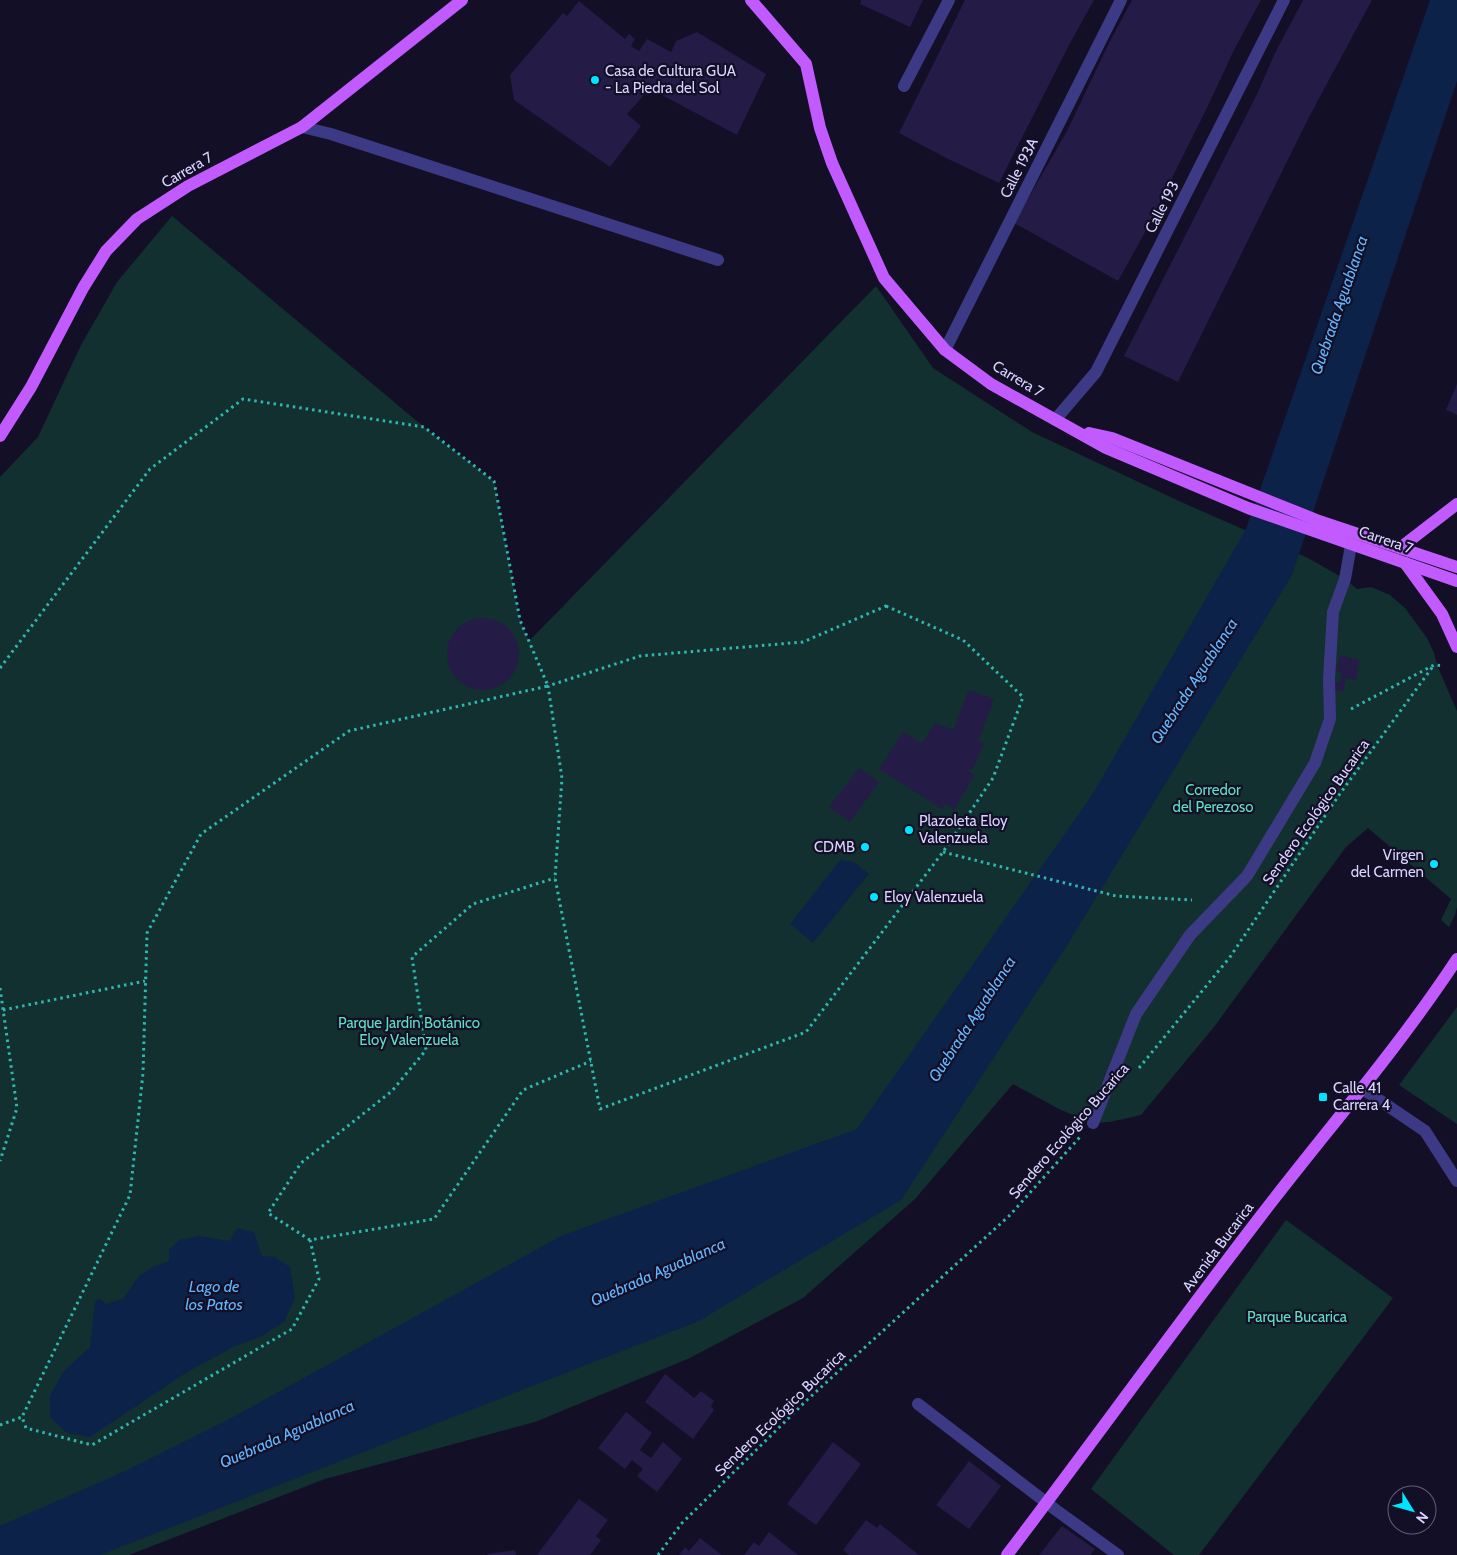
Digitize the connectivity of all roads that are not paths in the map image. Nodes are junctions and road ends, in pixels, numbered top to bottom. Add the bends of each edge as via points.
1 (462, 0) edge
2 (751, 0) edge
3 (949, 0) edge
4 (1121, 0) edge
5 (1284, 0) edge
6 (904, 86) dead end
7 (302, 127) junction
8 (718, 260) dead end
9 (945, 350) junction
10 (1055, 420) junction
11 (1077, 430) junction
12 (0, 436) edge
13 (1457, 504) edge
14 (1316, 526) junction
15 (1351, 545) junction
16 (1400, 548) junction
17 (1405, 563) junction
18 (1457, 567) edge
19 (1457, 581) edge
20 (1457, 647) edge
21 (1457, 960) edge
22 (1363, 1089) junction
23 (1093, 1123) road end
24 (1457, 1182) edge
25 (918, 1404) dead end
26 (1046, 1503) junction
27 (1007, 1555) edge
28 (1118, 1555) edge

1 - 7 main road, Carrera 7
2 - 9 main road, Carrera 7 via 806,64 820,128 832,162 884,278
3 - 6 street
4 - 9 street, Calle 193A
5 - 10 street, Calle 193 via 1096,372
7 - 8 street
7 - 12 main road, Carrera 7 via 188,186 138,219 106,251
9 - 10 main road, Carrera 7 via 991,384
10 - 11 main road, Carrera 7
11 - 14 main road, Carrera 7 via 1112,438 1254,496
11 - 14 main road, Carrera 7 via 1106,448 1248,508
13 - 16 main road
14 - 15 main road, Carrera 7
14 - 16 main road, Carrera 7
15 - 17 main road, Carrera 7
15 - 23 street via 1345,579 1332,612 1330,720 1315,763 1247,876 1190,935 1136,1014
16 - 18 main road, Carrera 7
17 - 19 main road, Carrera 7
17 - 20 main road via 1442,614
21 - 22 main road, Avenida Bucarica
22 - 24 street via 1425,1130
22 - 26 main road, Avenida Bucarica via 1261,1216
25 - 26 street
26 - 27 main road, Avenida Bucarica
26 - 28 street

